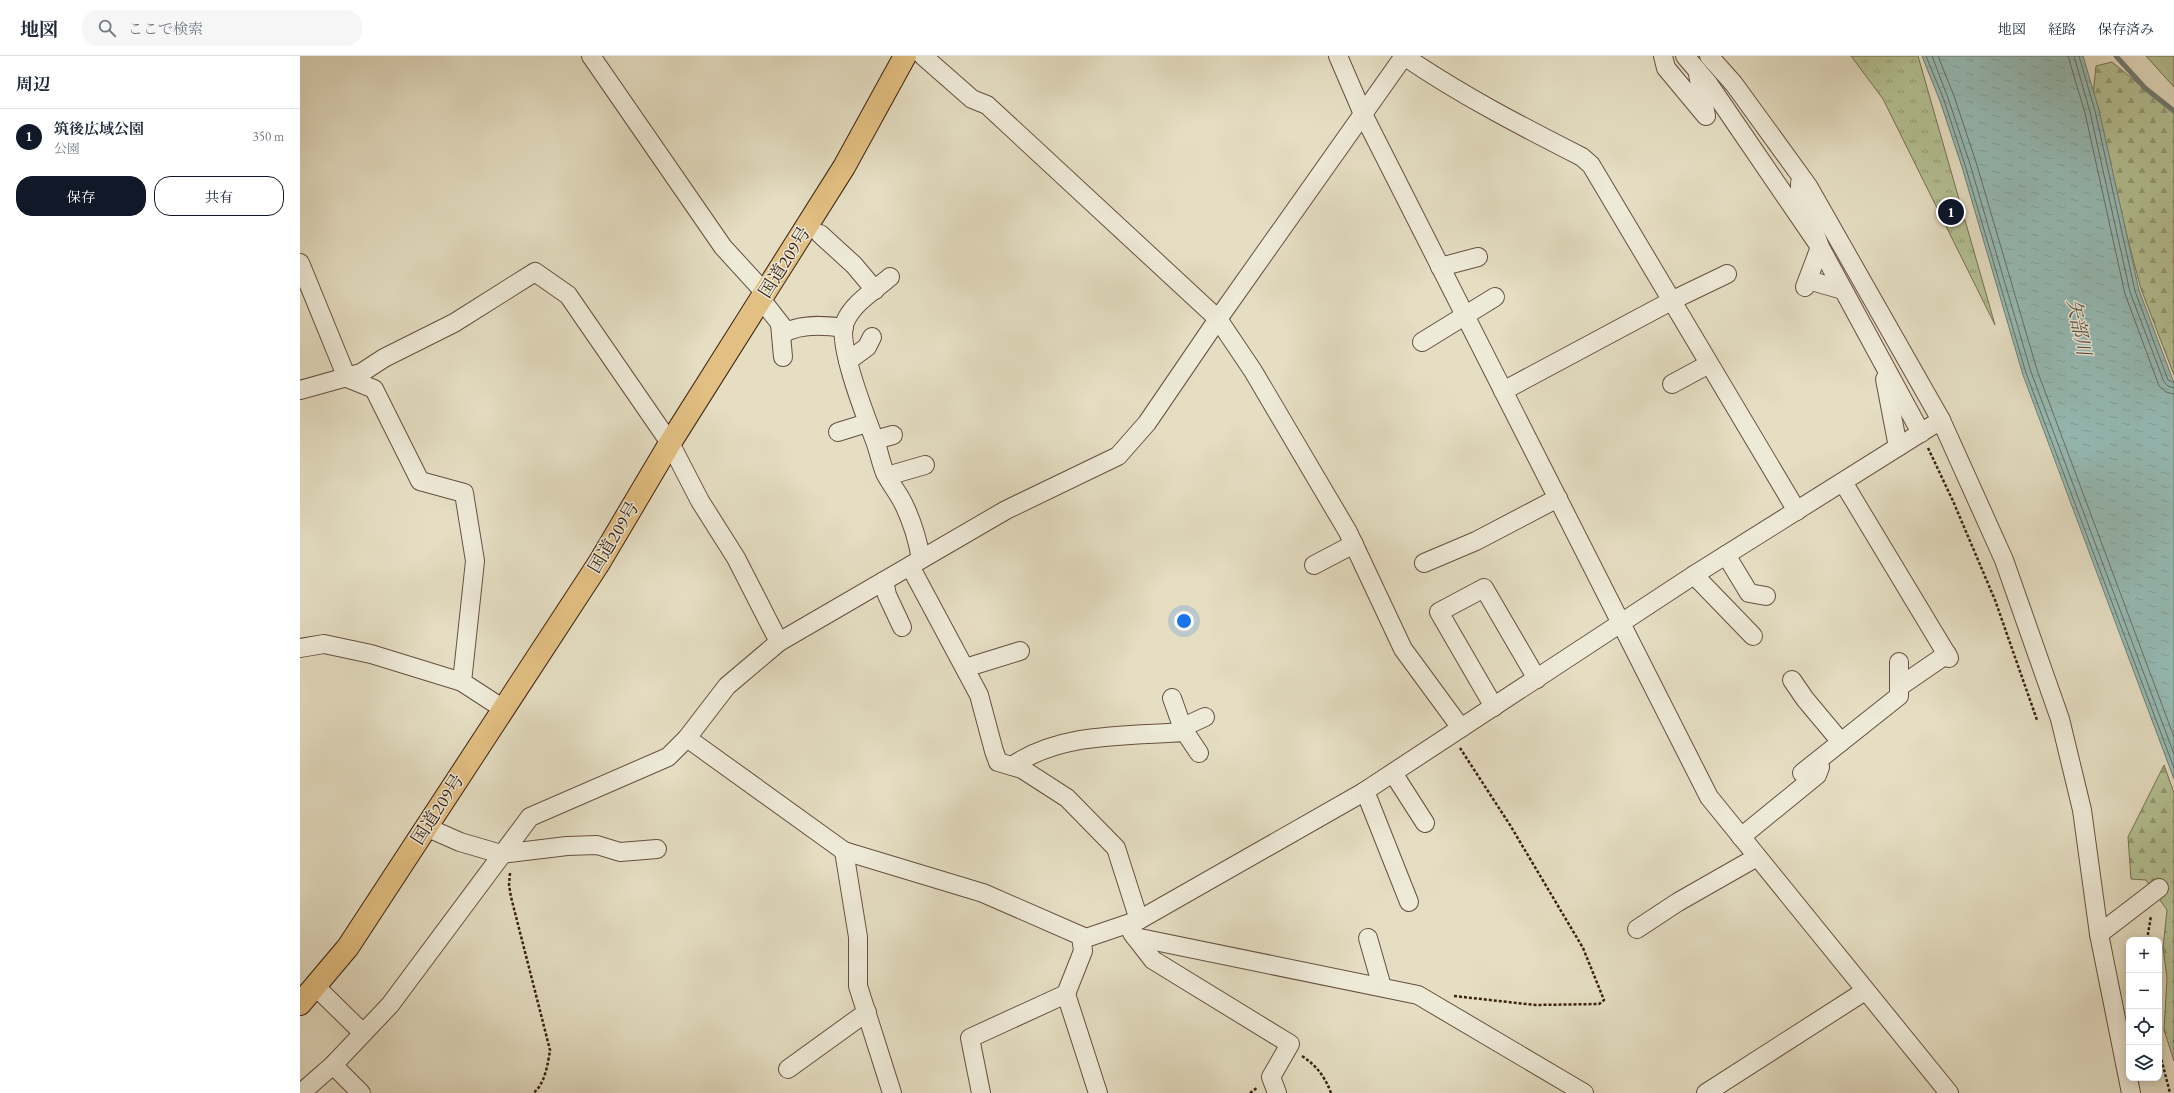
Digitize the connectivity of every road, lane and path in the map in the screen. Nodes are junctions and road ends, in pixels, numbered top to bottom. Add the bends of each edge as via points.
1 (591, 56) edge
2 (905, 56) edge
3 (923, 56) edge
4 (1338, 56) edge
5 (1663, 56) edge
6 (1685, 56) edge
7 (1709, 56) edge
8 (1698, 71) junction
9 (1363, 114) junction
10 (1801, 176) junction
11 (820, 234) dead end
12 (1820, 247) junction
13 (1478, 257) dead end
14 (300, 263) edge
15 (1440, 267) junction
16 (1727, 274) dead end
17 (890, 277) dead end
18 (875, 290) junction
19 (1843, 290) junction
20 (763, 296) junction
21 (1495, 296) dead end
22 (1672, 300) junction
23 (1876, 307) junction
24 (1466, 316) junction
25 (1218, 318) junction
26 (844, 328) junction
27 (782, 329) junction
28 (872, 337) dead end
29 (1422, 342) dead end
30 (783, 357) dead end
31 (848, 361) junction
32 (1882, 361) junction
33 (1709, 364) junction
34 (347, 378) junction
35 (1672, 384) dead end
36 (300, 390) edge
37 (1503, 391) junction
38 (1941, 420) junction
39 (867, 423) junction
40 (838, 432) dead end
41 (1921, 433) junction
42 (893, 435) dead end
43 (875, 440) junction
44 (670, 443) junction
45 (1898, 447) junction
46 (925, 465) dead end
47 (888, 476) junction
48 (1843, 482) junction
49 (1558, 498) junction
50 (1797, 511) junction
51 (1354, 544) junction
52 (1726, 556) junction
53 (916, 563) junction
54 (1424, 563) dead end
55 (1314, 564) dead end
56 (1694, 575) junction
57 (884, 581) junction
58 (1766, 596) dead end
59 (1622, 624) junction
60 (902, 627) dead end
61 (1752, 636) dead end
62 (779, 642) junction
63 (300, 648) edge
64 (1020, 651) dead end
65 (1899, 662) dead end
66 (965, 668) junction
67 (1537, 679) junction
68 (1792, 680) dead end
69 (462, 682) junction
70 (1899, 687) junction
71 (1172, 698) dead end
72 (1494, 707) junction
73 (502, 708) junction
74 (1205, 717) dead end
75 (2037, 720) dead end
76 (1184, 729) junction
77 (1456, 732) junction
78 (687, 738) junction
79 (1841, 742) junction
80 (1199, 753) dead end
81 (1012, 766) junction
82 (1393, 773) junction
83 (1365, 792) junction
84 (1425, 823) dead end
85 (426, 827) junction
86 (1741, 837) junction
87 (656, 849) dead end
88 (844, 851) junction
89 (507, 854) junction
90 (1757, 857) junction
91 (2159, 888) dead end
92 (1409, 902) dead end
93 (1133, 927) junction
94 (1638, 929) dead end
95 (2099, 934) junction
96 (1081, 936) junction
97 (1368, 938) dead end
98 (316, 987) junction
99 (1382, 987) junction
100 (1865, 991) junction
101 (1066, 994) junction
102 (1451, 995) dead end
103 (300, 1004) edge
104 (867, 1012) junction
105 (363, 1034) junction
106 (1289, 1046) junction
107 (2162, 1062) edge
108 (333, 1065) junction
109 (788, 1069) dead end
110 (301, 1093) edge
111 (361, 1093) edge
112 (533, 1093) edge
113 (892, 1093) edge
114 (981, 1093) edge
115 (1098, 1093) edge
116 (1277, 1093) edge
117 (1331, 1093) edge
118 (1584, 1093) edge
119 (1706, 1093) edge
120 (1949, 1093) edge
121 (2131, 1093) edge
122 (2170, 1093) edge

1 - 20 street via 723,247
2 - 20 highway, 国道209号 via 844,167
3 - 25 street via 972,99 987,105
4 - 9 street
5 - 8 street via 1666,68 1706,116
6 - 8 street
7 - 10 street via 1734,84
8 - 12 street via 1766,165
9 - 15 street
9 - 22 street via 1404,56 1480,104 1582,157 1590,165
9 - 25 street
10 - 12 street via 1800,193
10 - 23 street
11 - 18 street via 854,265
12 - 19 street
12 - 19 street via 1807,283
13 - 15 street
14 - 34 street
15 - 24 street
16 - 22 street
17 - 18 street
18 - 26 street via 856,306 844,322
19 - 32 street
20 - 27 street
20 - 44 highway, 国道209号
21 - 24 street
22 - 33 street
22 - 37 street
23 - 32 street
23 - 38 street
24 - 29 street
24 - 37 street
25 - 51 street via 1253,371
25 - 53 street via 1147,423 1118,456 1006,510
26 - 27 street via 821,325
26 - 31 street
27 - 30 street
28 - 31 street via 867,347
31 - 39 street
32 - 41 street
32 - 45 street
33 - 35 street
33 - 50 street
34 - 36 street
34 - 44 street via 361,374 384,358 454,322 535,272 568,295
34 - 69 street via 374,389 420,481 464,493 475,561
37 - 49 street
38 - 41 street
38 - 95 street via 2004,560 2060,720 2082,810
39 - 40 street
39 - 43 street
41 - 45 street
41 - 75 path via 1995,600
42 - 43 street
43 - 47 street
44 - 62 street via 700,501 736,558
44 - 73 highway, 国道209号 via 599,563
45 - 48 street
46 - 47 street
47 - 53 street via 906,507 917,537
48 - 50 street
48 - 70 street via 1948,656
49 - 54 street via 1476,541
49 - 59 street
50 - 52 street
51 - 55 street
51 - 77 street via 1403,650
52 - 56 street
52 - 58 street via 1749,593
53 - 57 street
53 - 66 street
56 - 59 street
56 - 61 street
57 - 60 street via 887,595
57 - 62 street
59 - 67 street
59 - 86 street via 1709,797
62 - 78 street via 727,686
63 - 69 street via 324,644 371,654
64 - 66 street
65 - 70 street
66 - 81 street via 978,694 998,762
67 - 72 street
67 - 72 street via 1484,588 1439,612
68 - 79 street
69 - 73 street
70 - 79 street via 1898,696
71 - 76 street
72 - 77 street
73 - 85 highway, 国道209号
74 - 76 street
76 - 80 street
76 - 81 street via 1089,739 1052,746
77 - 82 street
77 - 102 path via 1583,948 1604,1000 1599,1004 1535,1005
78 - 88 street
78 - 89 street via 668,757 530,817
79 - 86 street via 1809,767 1820,767 1817,775
81 - 93 street via 1022,769 1067,798 1116,848
82 - 83 street
82 - 84 street
83 - 92 street
83 - 93 street
85 - 89 street via 460,842
85 - 98 highway, 国道209号 via 348,947
86 - 90 street
87 - 89 street via 620,852 598,845 567,846
88 - 96 street via 983,893
88 - 104 street via 858,937 858,986
89 - 105 street via 390,1005
89 - 112 path via 509,885 550,1050 547,1068 537,1091
90 - 94 street via 1678,902
90 - 100 street
91 - 95 street
93 - 96 street via 1086,938
93 - 99 street
93 - 106 street via 1153,960 1290,1044
95 - 121 street
96 - 101 street via 1083,951
97 - 99 street
98 - 103 highway, 国道209号
98 - 105 street
99 - 118 street via 1418,995
100 - 119 street
100 - 120 street
101 - 114 street via 970,1038
101 - 115 street
104 - 109 street
104 - 113 street
105 - 108 street
106 - 116 street via 1271,1077
106 - 117 path via 1316,1065
107 - 122 path
108 - 110 street
108 - 111 street

